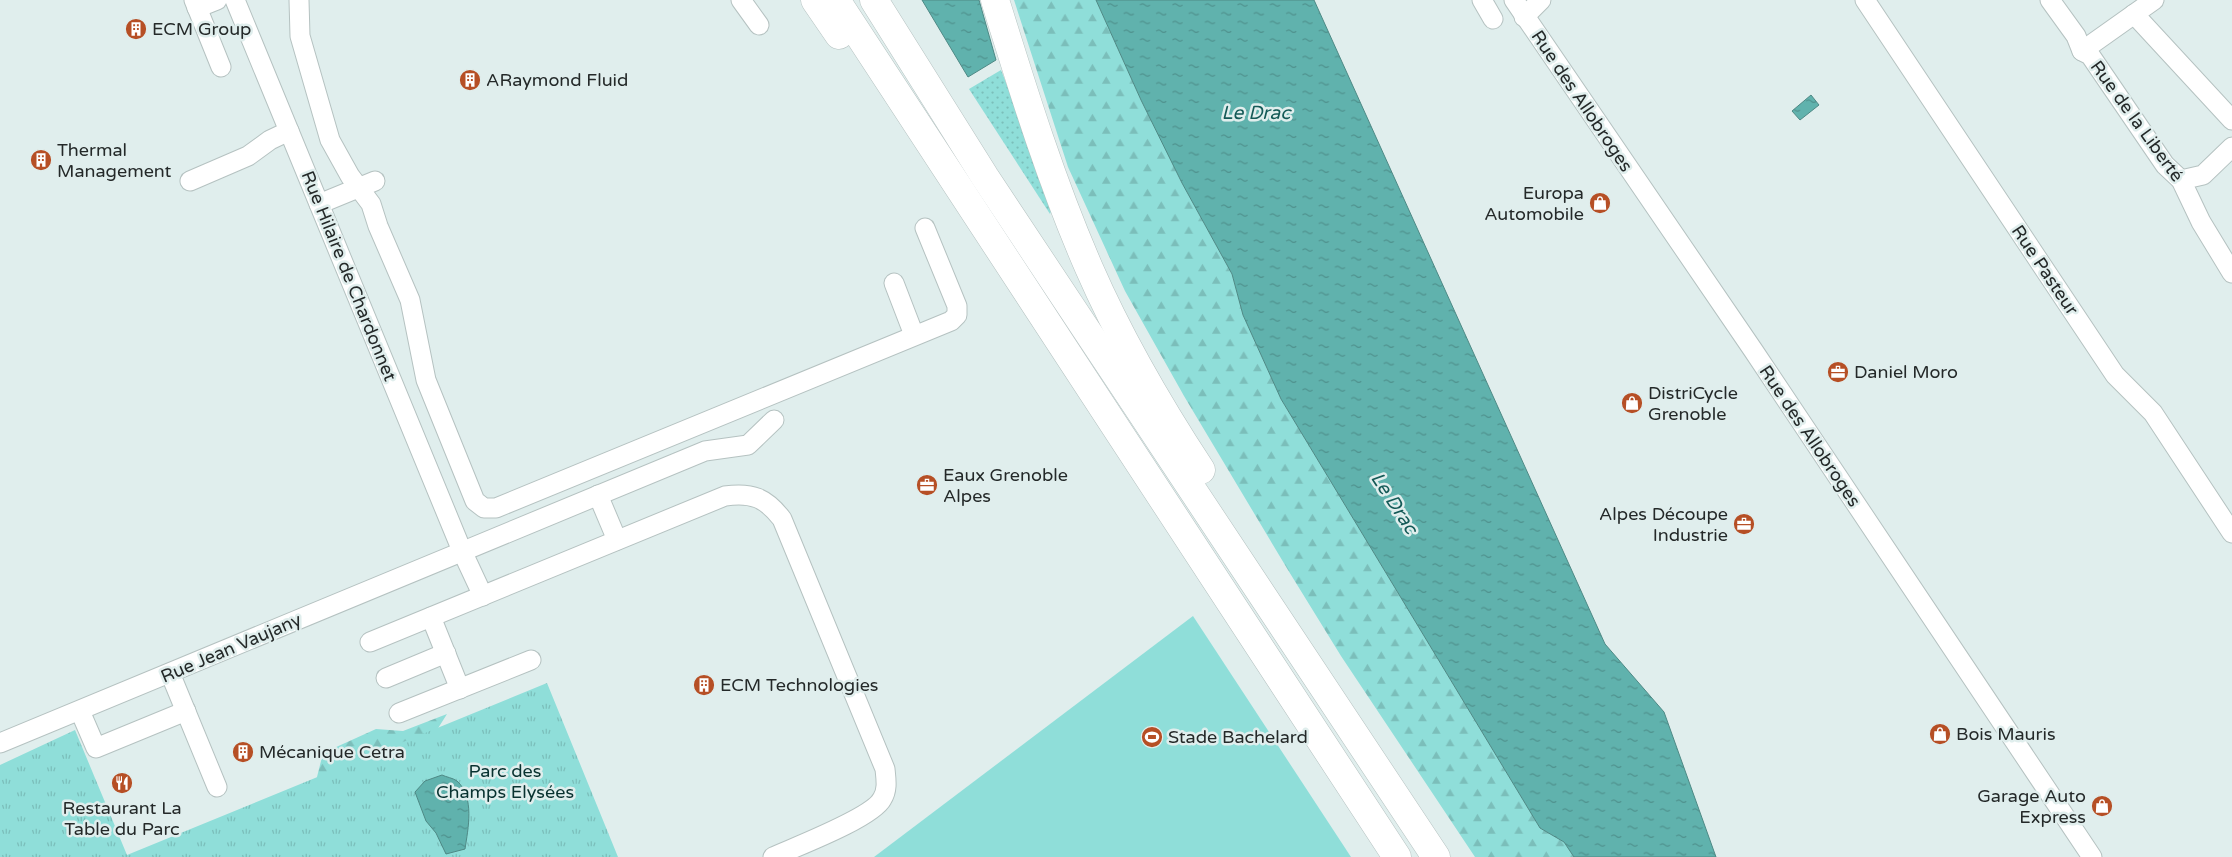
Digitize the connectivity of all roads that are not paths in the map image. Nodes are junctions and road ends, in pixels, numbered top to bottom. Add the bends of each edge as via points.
1 (217, 0) edge
2 (235, 0) edge
3 (299, 0) edge
4 (741, 0) edge
5 (814, 0) edge
6 (836, 0) edge
7 (995, 0) edge
8 (1482, 0) edge
9 (1514, 0) edge
10 (1541, 0) edge
11 (1865, 0) edge
12 (2050, 0) edge
13 (2154, 0) edge
14 (877, 3) edge
15 (196, 4) edge
16 (2134, 14) junction
17 (1524, 17) junction
18 (1493, 19) dead end
19 (759, 25) dead end
20 (2082, 51) junction
21 (221, 67) dead end
22 (895, 92) junction
23 (2232, 120) edge
24 (290, 132) junction
25 (2232, 147) edge
26 (2181, 180) junction
27 (190, 181) dead end
28 (367, 184) junction
29 (319, 204) junction
30 (925, 228) dead end
31 (2232, 273) edge
32 (894, 284) dead end
33 (914, 336) junction
34 (774, 420) dead end
35 (598, 495) junction
36 (2232, 533) edge
37 (617, 540) junction
38 (462, 551) junction
39 (483, 596) junction
40 (431, 617) junction
41 (370, 642) dead end
42 (446, 653) junction
43 (531, 660) dead end
44 (170, 673) junction
45 (386, 678) dead end
46 (1319, 678) junction
47 (460, 689) junction
48 (80, 711) junction
49 (186, 711) junction
50 (399, 713) dead end
51 (0, 743) edge
52 (217, 787) dead end
53 (773, 857) edge
54 (1397, 857) edge
55 (1436, 857) edge
56 (2092, 857) edge

1 - 15 street
2 - 24 street, Rue Hilaire de Chardonnet
3 - 28 street via 300,36 330,140
4 - 19 street
5 - 22 highway via 859,62
6 - 22 highway
7 - 46 highway via 1050,167 1109,312 1159,405 1262,566
8 - 18 street
9 - 17 street, Rue des Allobroges
10 - 17 street
11 - 36 street, Rue Pasteur via 2115,375 2153,414
12 - 20 street, Rue de la Liberté via 2076,36
13 - 16 street
14 - 46 highway via 990,186
15 - 21 street
16 - 20 street
16 - 23 street
17 - 56 street, Rue des Allobroges via 1753,350
20 - 26 street, Rue de la Liberté via 2090,56 2165,165
22 - 54 highway
24 - 27 street via 270,140 248,156
24 - 29 street, Rue Hilaire de Chardonnet
25 - 26 street via 2203,175
26 - 31 street, Rue de la Liberté via 2201,222
28 - 29 street
28 - 33 street via 378,226 410,300 426,380 475,501 484,508 496,508
29 - 38 street, Rue Hilaire de Chardonnet
30 - 33 street via 957,306 957,315
32 - 33 street
34 - 35 street, Rue Jean Vaujany via 748,445 705,451
35 - 37 street
35 - 38 street, Rue Jean Vaujany
37 - 39 street
37 - 53 street via 725,496 739,494 755,496 771,505 782,519 886,769 887,785 882,800 867,814
38 - 39 street, Rue Hilaire de Chardonnet
38 - 44 street, Rue Jean Vaujany
39 - 40 street
40 - 41 street
40 - 42 street
42 - 45 street
42 - 47 street
43 - 47 street
44 - 48 street, Rue Jean Vaujany
44 - 49 street
46 - 55 highway
47 - 50 street
48 - 49 street via 96,748
48 - 51 street, Rue Jean Vaujany
49 - 52 street

